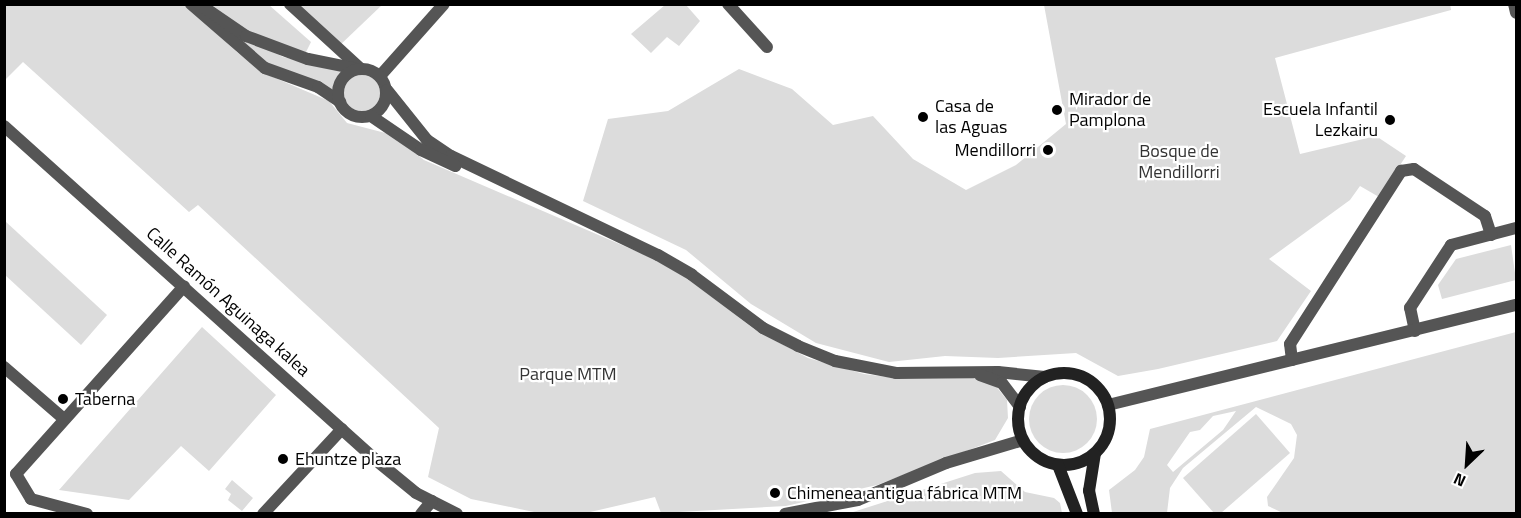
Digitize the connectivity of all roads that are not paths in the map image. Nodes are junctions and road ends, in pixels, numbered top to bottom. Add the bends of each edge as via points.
1 (191, 4) edge
2 (201, 4) edge
3 (290, 4) edge
4 (444, 4) edge
5 (728, 4) edge
6 (1514, 4) edge
7 (1516, 13) edge
8 (767, 47) dead end
9 (359, 69) junction
10 (380, 76) junction
11 (387, 90) junction
12 (340, 102) junction
13 (371, 116) junction
14 (4, 126) edge
15 (513, 188) junction
16 (1516, 228) edge
17 (1491, 235) junction
18 (184, 286) junction
19 (1516, 305) edge
20 (1415, 331) junction
21 (1292, 360) junction
22 (4, 368) edge
23 (958, 372) junction
24 (1045, 377) junction
25 (1108, 405) junction
26 (1020, 407) junction
27 (64, 419) junction
28 (342, 429) junction
29 (1023, 440) junction
30 (1095, 454) junction
31 (1058, 465) junction
32 (10, 472) edge
33 (432, 501) junction
34 (87, 513) edge
35 (263, 513) edge
36 (421, 513) edge
37 (458, 513) edge
38 (785, 513) edge
39 (1077, 513) edge
40 (1095, 513) edge

1 - 12 street via 265,68 318,87
2 - 9 street via 246,36 309,58
3 - 9 street
4 - 10 street
5 - 8 street
6 - 7 street
9 - 10 street
9 - 12 street via 340,83
10 - 11 street
11 - 13 street via 383,106
11 - 15 street via 427,140
12 - 13 street via 350,114
13 - 15 street via 421,150
14 - 18 street, Calle Ramón Aguinaga kalea
15 - 23 street via 658,255 763,328 798,346 835,361 896,373
16 - 17 street
17 - 20 street via 1451,245 1410,308
17 - 21 street via 1485,216 1414,170 1401,171 1290,344
18 - 27 street
18 - 28 street, Calle Ramón Aguinaga kalea
19 - 20 street
20 - 21 street
21 - 25 street
22 - 27 street
23 - 24 street
23 - 26 street via 1002,383
24 - 25 main road via 1076,374 1101,391
24 - 26 main road via 1029,390
25 - 30 main road via 1109,432
26 - 29 main road
27 - 32 street
28 - 33 street, Calle Ramón Aguinaga kalea via 377,461
28 - 35 street
29 - 31 main road via 1032,452
29 - 38 street via 946,464 858,500
30 - 31 main road via 1071,465
30 - 40 main road via 1089,491
31 - 39 main road
32 - 34 street via 31,499
33 - 36 street
33 - 37 street, Calle Ramón Aguinaga kalea

